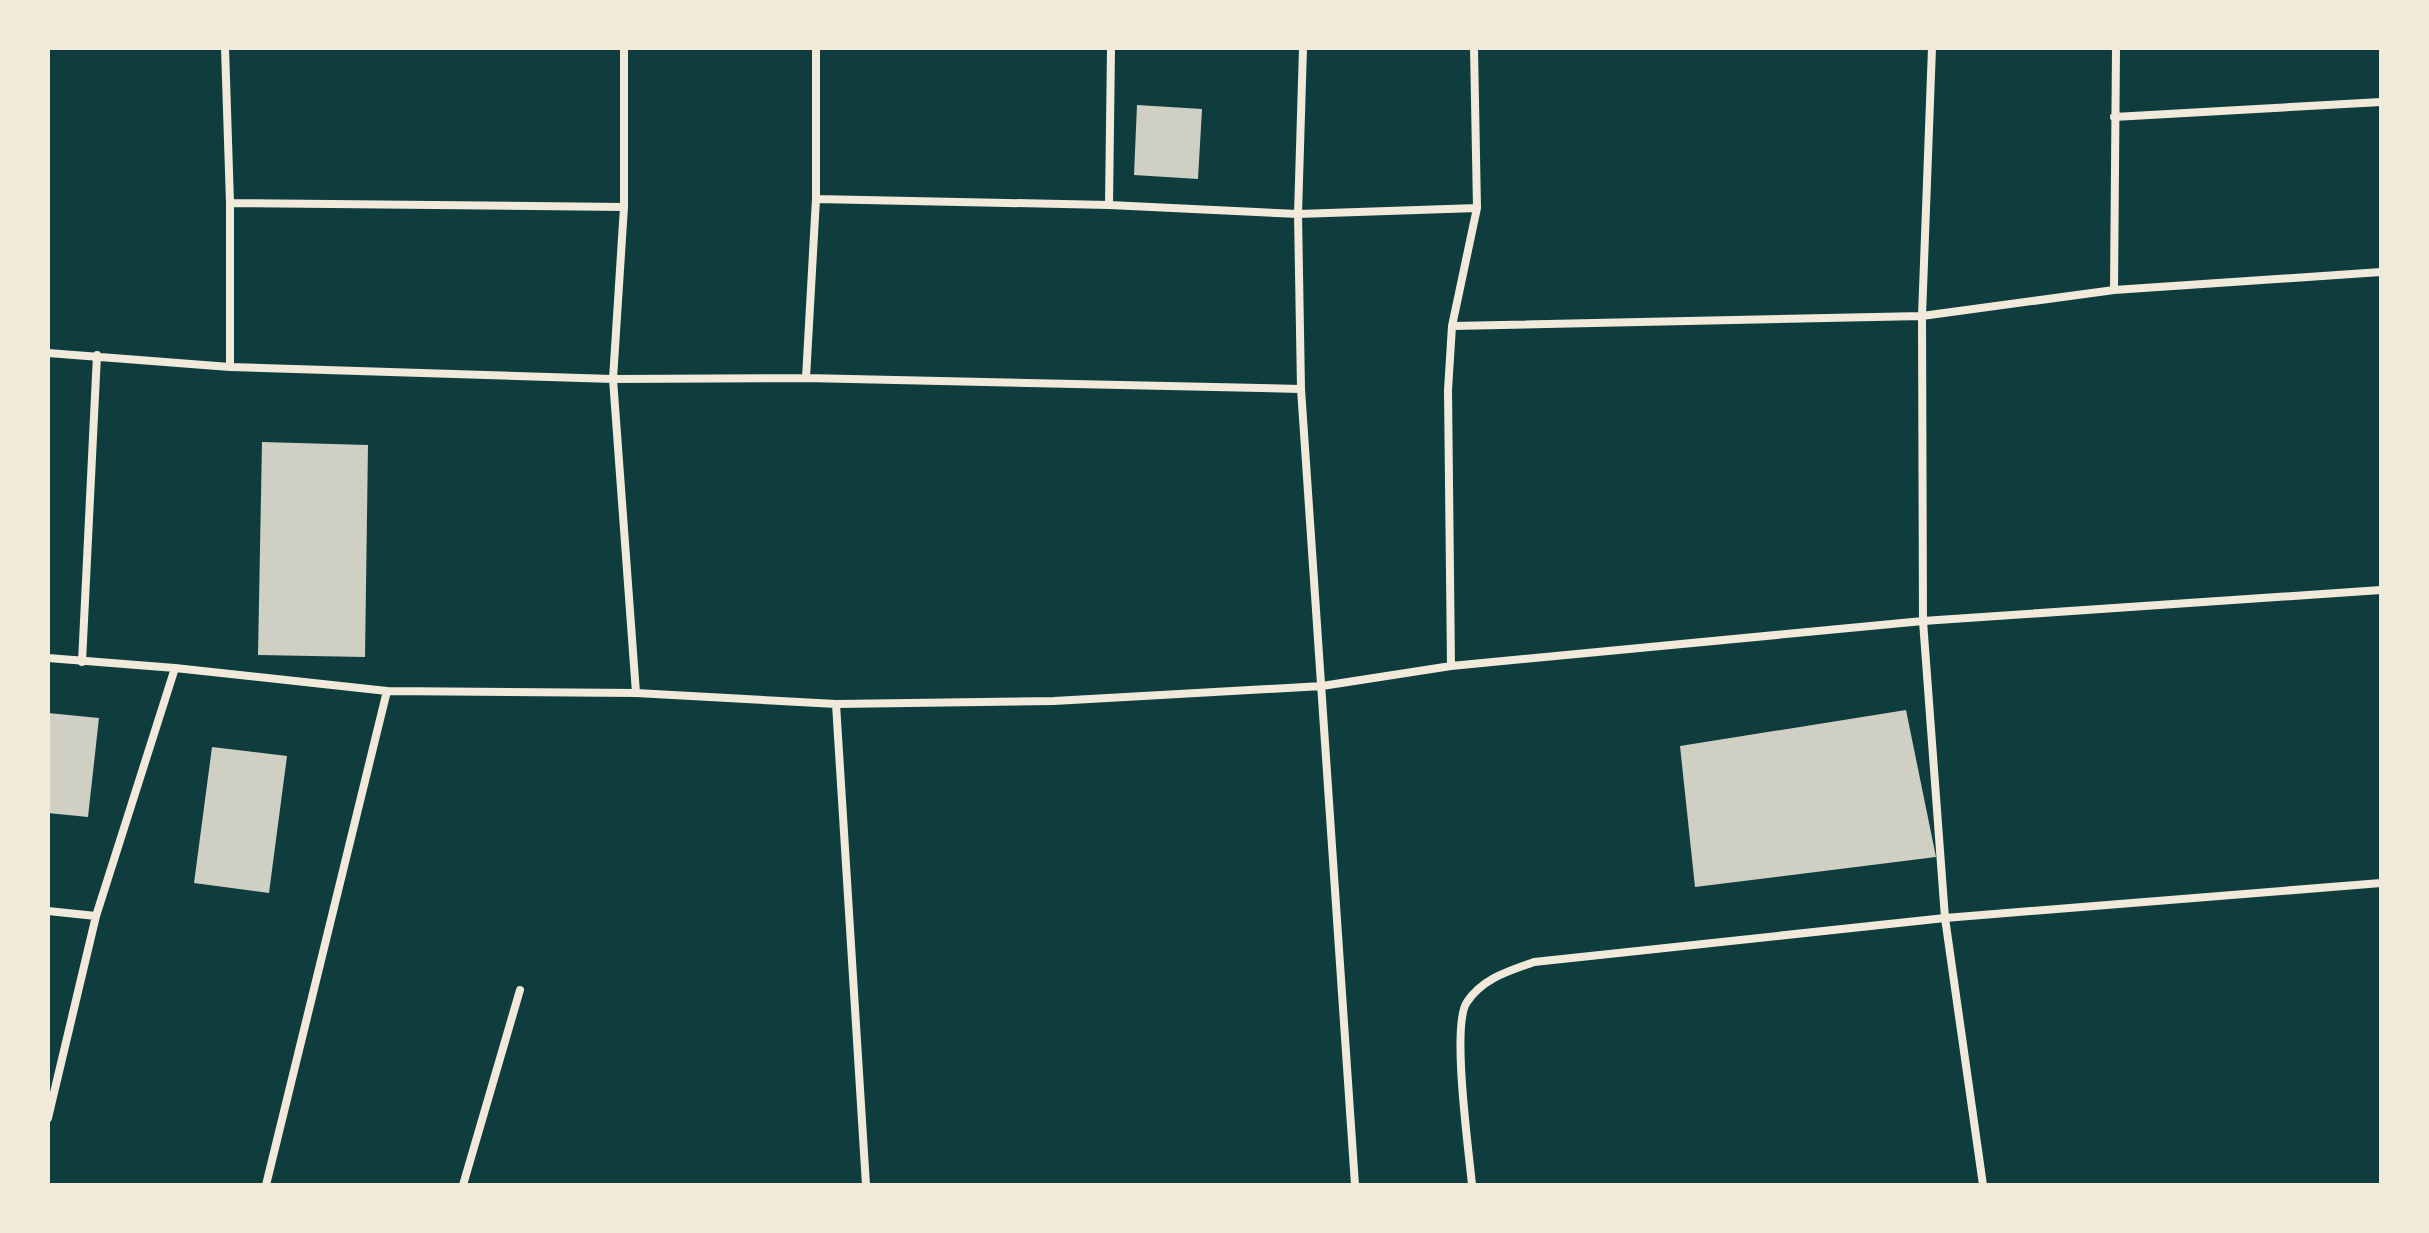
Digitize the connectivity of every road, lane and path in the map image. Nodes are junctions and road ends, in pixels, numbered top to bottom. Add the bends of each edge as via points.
1 (225, 48) edge
2 (624, 48) edge
3 (816, 48) edge
4 (1111, 48) edge
5 (1303, 48) edge
6 (1474, 48) edge
7 (1932, 48) edge
8 (2116, 48) edge
9 (2381, 102) edge
10 (2114, 117) junction
11 (816, 199) junction
12 (230, 203) junction
13 (1109, 205) junction
14 (624, 207) junction
15 (1477, 208) junction
16 (1298, 214) junction
17 (2381, 272) edge
18 (2114, 290) junction
19 (1922, 316) junction
20 (1452, 326) junction
21 (48, 353) edge
22 (97, 355) junction
23 (230, 367) junction
24 (806, 378) junction
25 (613, 379) junction
26 (1301, 389) junction
27 (2381, 590) edge
28 (1923, 621) junction
29 (48, 658) edge
30 (82, 662) junction
31 (1451, 666) junction
32 (175, 668) junction
33 (1322, 686) junction
34 (387, 691) junction
35 (636, 693) junction
36 (836, 704) junction
37 (2381, 883) edge
38 (48, 911) edge
39 (96, 916) junction
40 (1945, 918) junction
41 (520, 990) dead end
42 (48, 1118) edge
43 (266, 1185) edge
44 (463, 1185) edge
45 (866, 1185) edge
46 (1355, 1185) edge
47 (1472, 1185) edge
48 (1983, 1185) edge

1 - 12 street
2 - 14 street
3 - 11 street
4 - 13 street
5 - 16 street
6 - 15 street
7 - 19 street
8 - 10 street
9 - 10 street
10 - 18 street
11 - 13 street
11 - 24 street
12 - 14 street
12 - 23 street
13 - 16 street
14 - 25 street
15 - 16 street
15 - 20 street
16 - 26 street
17 - 18 street
18 - 19 street
19 - 20 street
19 - 28 street
20 - 31 street
21 - 22 street
22 - 23 street
22 - 30 street
23 - 25 street
24 - 25 street
24 - 26 street
25 - 35 street
26 - 33 street
27 - 28 street
28 - 31 street
28 - 40 street
29 - 30 street
30 - 32 street
31 - 33 street
32 - 34 street
32 - 39 street
33 - 36 street via 1054,701
33 - 46 street
34 - 35 street
34 - 43 street
35 - 36 street
36 - 45 street
37 - 40 street
38 - 39 street
39 - 42 street
40 - 47 street via 1534,962 1492,977 1465,1003 1459,1046
40 - 48 street
41 - 44 street

